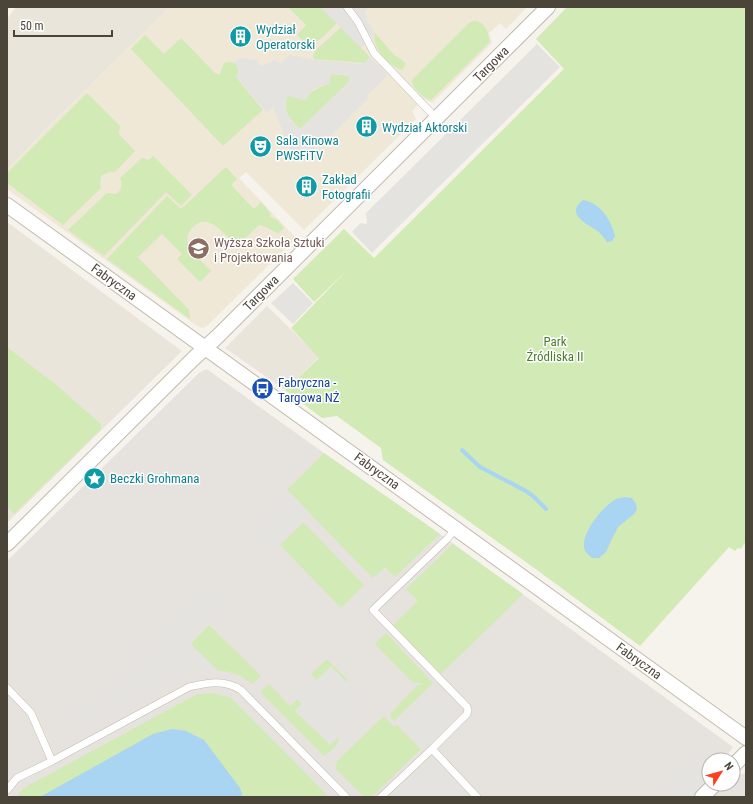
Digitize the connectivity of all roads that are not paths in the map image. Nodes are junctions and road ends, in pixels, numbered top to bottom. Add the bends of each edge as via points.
1 (347, 7) edge
2 (548, 7) edge
3 (436, 118) junction
4 (7, 205) edge
5 (206, 347) junction
6 (456, 528) junction
7 (7, 544) edge
8 (7, 688) edge
9 (746, 738) edge
10 (432, 750) junction
11 (52, 762) junction
12 (7, 790) edge
13 (346, 797) edge
14 (381, 797) edge
15 (477, 797) edge

1 - 3 lane via 374,53
2 - 3 street, Targowa
3 - 5 street, Targowa
4 - 5 street, Fabryczna
5 - 6 street, Fabryczna
5 - 7 street, Targowa
6 - 9 street, Fabryczna
6 - 10 lane via 448,540 373,610 467,707 467,714
8 - 11 lane via 32,713
10 - 14 lane
10 - 15 lane
11 - 12 lane via 17,778
11 - 13 lane via 189,687 224,683 241,690

